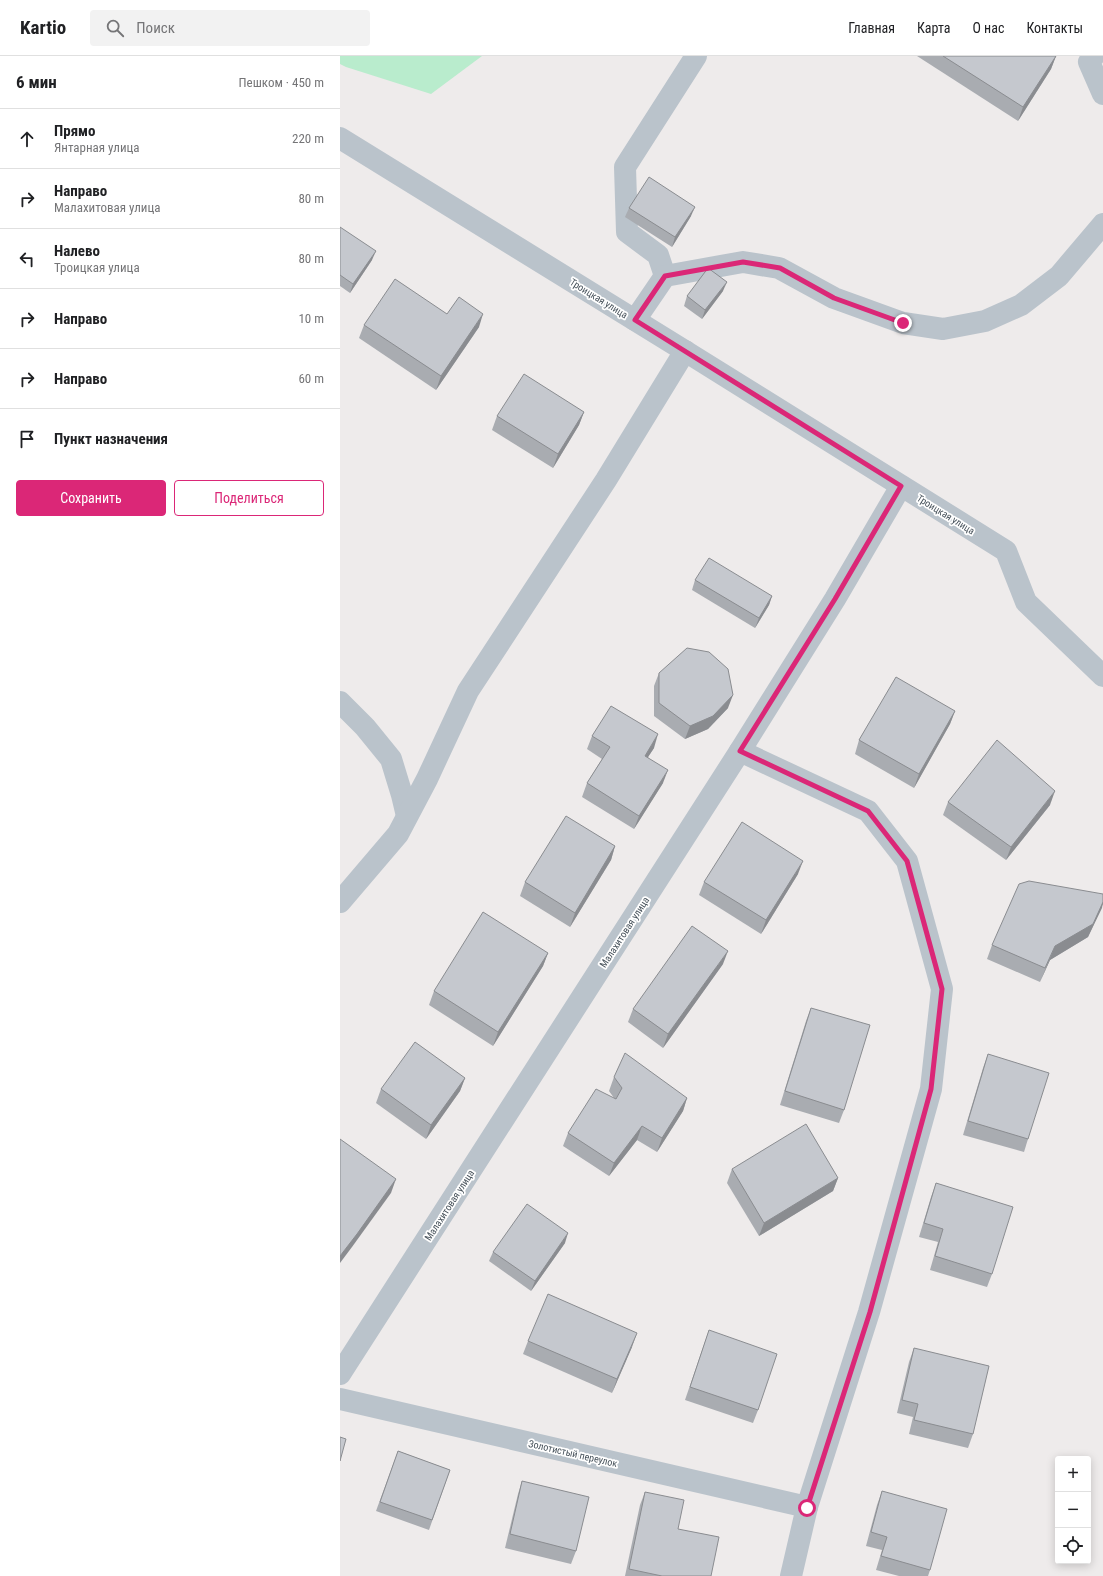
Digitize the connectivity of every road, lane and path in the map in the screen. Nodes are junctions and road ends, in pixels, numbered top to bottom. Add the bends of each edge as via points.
1 (696, 56) edge
2 (1094, 56) edge
3 (1103, 94) edge
4 (343, 145) edge
5 (1103, 224) edge
6 (665, 276) junction
7 (635, 320) junction
8 (685, 351) junction
9 (901, 486) junction
10 (1103, 676) edge
11 (340, 702) edge
12 (740, 751) junction
13 (407, 816) junction
14 (340, 902) edge
15 (340, 1374) edge
16 (340, 1399) edge
17 (807, 1508) junction
18 (790, 1576) edge

1 - 6 street via 625,167 627,232 658,255
2 - 3 street via 1089,62
4 - 7 street, Троицкая улица
5 - 6 street via 1059,276 1021,305 985,321 943,329 903,323 834,298 780,268 743,262
6 - 7 street
7 - 8 street, Троицкая улица
8 - 9 street, Троицкая улица
8 - 13 street via 606,480 468,691
9 - 10 street, Троицкая улица via 1006,551 1026,602
9 - 12 street, Малахитовая улица via 835,599
11 - 13 street via 391,759
12 - 15 street, Малахитовая улица
12 - 17 street via 868,811 907,861 942,989 931,1089 870,1312
13 - 14 street via 398,834
16 - 17 street, Золотистый переулок
17 - 18 street

